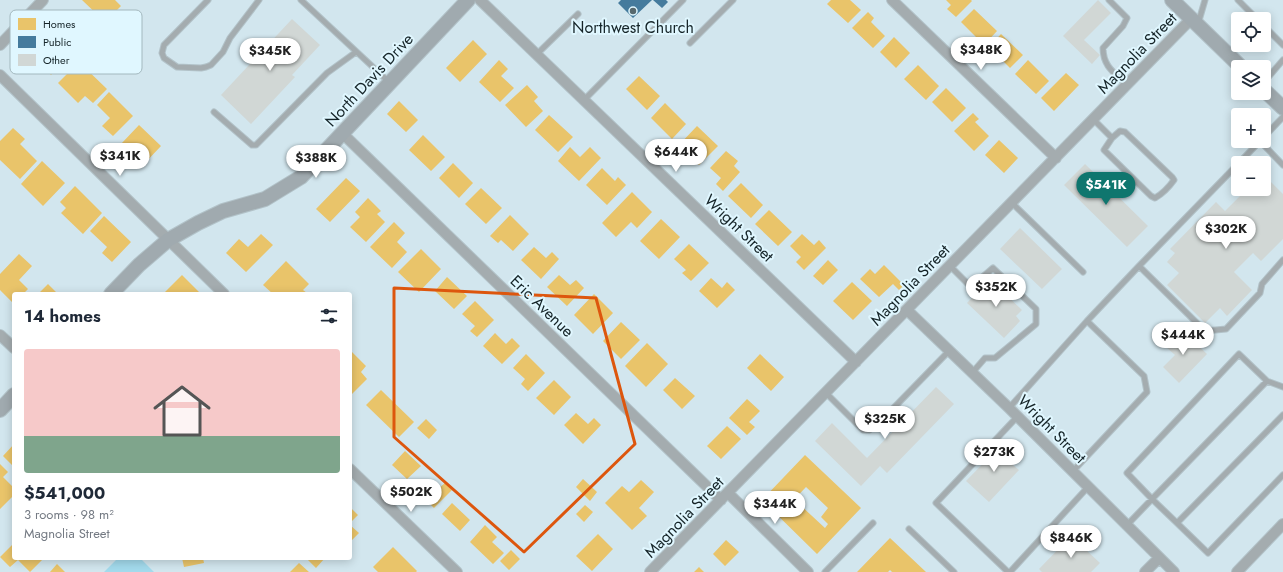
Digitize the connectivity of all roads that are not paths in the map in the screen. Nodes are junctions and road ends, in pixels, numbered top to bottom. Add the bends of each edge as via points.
1 (43, 0) edge
2 (208, 0) edge
3 (259, 0) edge
4 (301, 0) edge
5 (468, 0) edge
6 (480, 0) edge
7 (683, 0) edge
8 (732, 0) edge
9 (892, 0) edge
10 (1109, 0) edge
11 (1205, 0) edge
12 (1238, 0) edge
13 (306, 2) edge
14 (1176, 2) edge
15 (33, 10) edge
16 (1250, 12) edge
17 (578, 14) dead end
18 (1195, 22) junction
19 (1271, 33) edge
20 (10, 35) edge
21 (690, 43) dead end
22 (0, 45) edge
23 (1283, 45) edge
24 (356, 52) junction
25 (537, 54) junction
26 (1234, 60) edge
27 (1283, 60) edge
28 (1271, 74) edge
29 (0, 75) edge
30 (390, 83) junction
31 (1127, 85) junction
32 (1271, 97) edge
33 (584, 100) junction
34 (1283, 108) edge
35 (214, 112) dead end
36 (1283, 117) edge
37 (1093, 119) junction
38 (1271, 129) edge
39 (342, 133) junction
40 (1112, 138) junction
41 (1253, 148) edge
42 (1267, 148) edge
43 (1245, 156) edge
44 (1056, 158) junction
45 (1283, 165) edge
46 (1231, 170) edge
47 (1012, 202) junction
48 (168, 240) junction
49 (1283, 260) edge
50 (950, 266) junction
51 (1139, 266) junction
52 (1083, 272) dead end
53 (113, 292) edge
54 (222, 292) edge
55 (907, 310) junction
56 (1086, 321) junction
57 (0, 335) edge
58 (12, 346) edge
59 (950, 351) junction
60 (856, 362) junction
61 (972, 372) junction
62 (1267, 381) junction
63 (1283, 387) edge
64 (826, 393) junction
65 (12, 397) edge
66 (1009, 408) junction
67 (0, 410) edge
68 (1283, 415) edge
69 (1018, 416) junction
70 (352, 471) edge
71 (1073, 471) junction
72 (1283, 475) edge
73 (1088, 487) junction
74 (724, 496) junction
75 (1152, 499) junction
76 (872, 523) dead end
77 (1177, 523) junction
78 (1283, 524) edge
79 (1127, 525) junction
80 (909, 529) dead end
81 (1159, 558) junction
82 (457, 572) edge
83 (650, 572) edge
84 (808, 572) edge
85 (825, 572) edge
86 (954, 572) edge
87 (1009, 572) edge
88 (1145, 572) edge
89 (1174, 572) edge
90 (1237, 572) edge

1 - 15 street
2 - 3 lane via 164,46 164,58 177,67 201,68 211,65
4 - 13 lane
5 - 30 street, North Davis Drive
6 - 25 street, Wright Street
7 - 33 lane
8 - 21 lane
9 - 44 street
10 - 31 lane via 1127,18 1103,48 1103,54 1106,66
11 - 18 lane
12 - 16 lane
13 - 24 lane
14 - 18 street
17 - 25 lane
18 - 26 street
18 - 31 street, Magnolia Street
19 - 23 lane
20 - 22 street
24 - 30 lane
24 - 35 lane via 327,73 256,145 252,145
25 - 33 street, Wright Street
27 - 28 lane
29 - 48 street
30 - 39 street, North Davis Drive
31 - 37 street, Magnolia Street
32 - 34 street
33 - 60 street, Wright Street
36 - 38 lane
37 - 40 lane
37 - 44 street, Magnolia Street
39 - 48 street, North Davis Drive via 300,177 265,199 223,211
39 - 74 street, Eric Avenue
40 - 40 lane via 1120,132 1125,132 1172,177 1172,183 1155,198 1151,196 1104,150
41 - 43 lane
42 - 45 lane
44 - 47 street, Magnolia Street
46 - 51 lane
47 - 50 street, Magnolia Street
47 - 52 lane
48 - 53 street, North Davis Drive
48 - 54 street
49 - 51 lane via 1262,284 1260,292 1226,329 1205,331
50 - 55 street, Magnolia Street
50 - 61 lane via 971,287 993,268 1036,308 1036,324 995,358 985,358
51 - 56 lane
55 - 59 street, Wright Street
55 - 60 street, Magnolia Street
56 - 66 lane
56 - 71 lane via 1144,376 1148,392
57 - 58 street
59 - 61 street, Wright Street
59 - 64 lane via 877,425 869,430 863,430
60 - 64 street, Magnolia Street
61 - 66 street, Wright Street
62 - 63 lane
62 - 75 lane
62 - 75 lane via 1239,354 1127,473
64 - 74 street, Magnolia Street
65 - 67 street
66 - 69 street, Wright Street
68 - 77 lane
69 - 71 street, Wright Street
69 - 87 lane via 936,503
70 - 82 street
71 - 73 street, Wright Street
72 - 77 lane via 1208,553
73 - 79 street, Wright Street
73 - 87 lane
74 - 83 street, Magnolia Street
74 - 84 street, Eric Avenue
75 - 77 lane
75 - 79 lane
76 - 85 lane
78 - 90 street
79 - 81 street, Wright Street
80 - 86 lane
81 - 88 street
81 - 89 street, Wright Street

